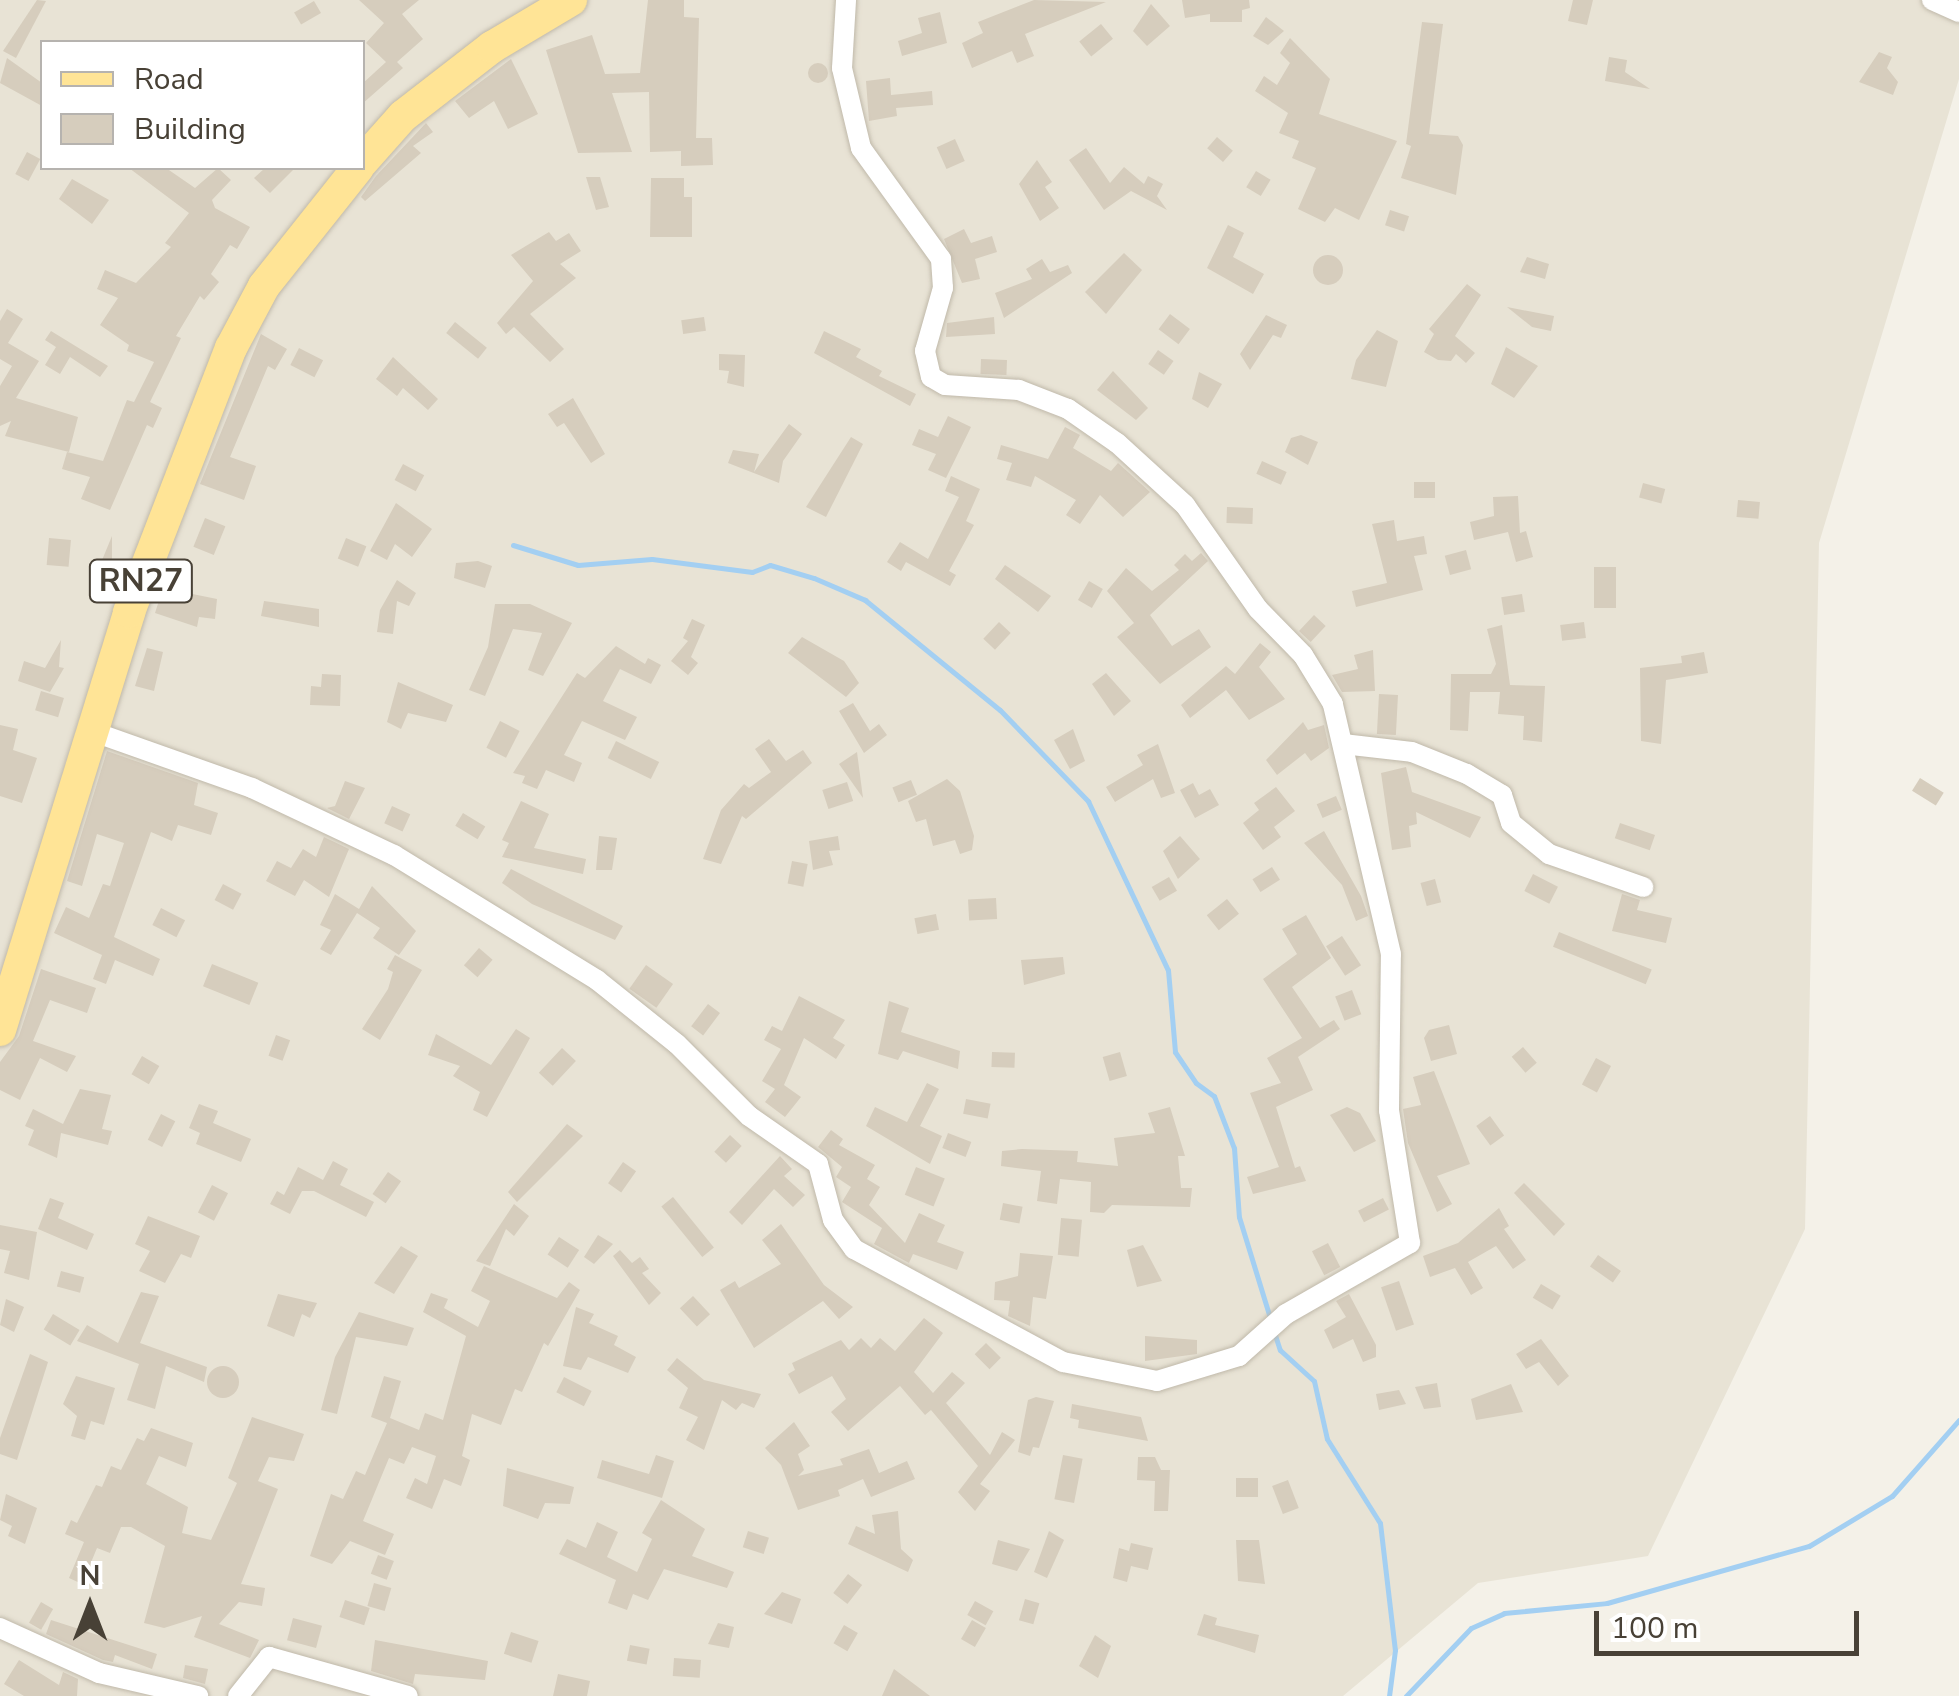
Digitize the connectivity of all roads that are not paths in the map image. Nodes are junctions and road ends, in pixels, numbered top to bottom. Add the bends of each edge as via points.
1 (572, 0) edge
2 (846, 0) edge
3 (1932, 0) edge
4 (1959, 12) edge
5 (365, 159) edge
6 (356, 170) edge
7 (91, 732) junction
8 (1343, 744) junction
9 (1643, 887) dead end
10 (7, 997) edge
11 (0, 1030) edge
12 (0, 1628) edge
13 (187, 1695) edge
14 (238, 1696) edge
15 (408, 1696) edge

1 - 5 main road, RN27 via 492,47 404,116
2 - 8 street via 842,68 861,148 941,259 943,288 924,351 931,376 944,385 1019,390 1068,409 1117,444 1184,505 1258,609 1303,656 1333,704
3 - 4 street
6 - 7 main road, RN27 via 264,286 231,348 129,612
7 - 8 street via 252,788 394,855 624,999 749,1116 818,1164 833,1220 854,1249 1064,1362 1157,1381 1239,1356 1286,1314 1410,1242 1389,1110 1391,954
7 - 10 main road, RN27
8 - 9 street via 1412,752 1467,774 1502,795 1510,823 1550,854
10 - 11 main road, RN27
12 - 13 street via 99,1673
14 - 15 street via 269,1657

